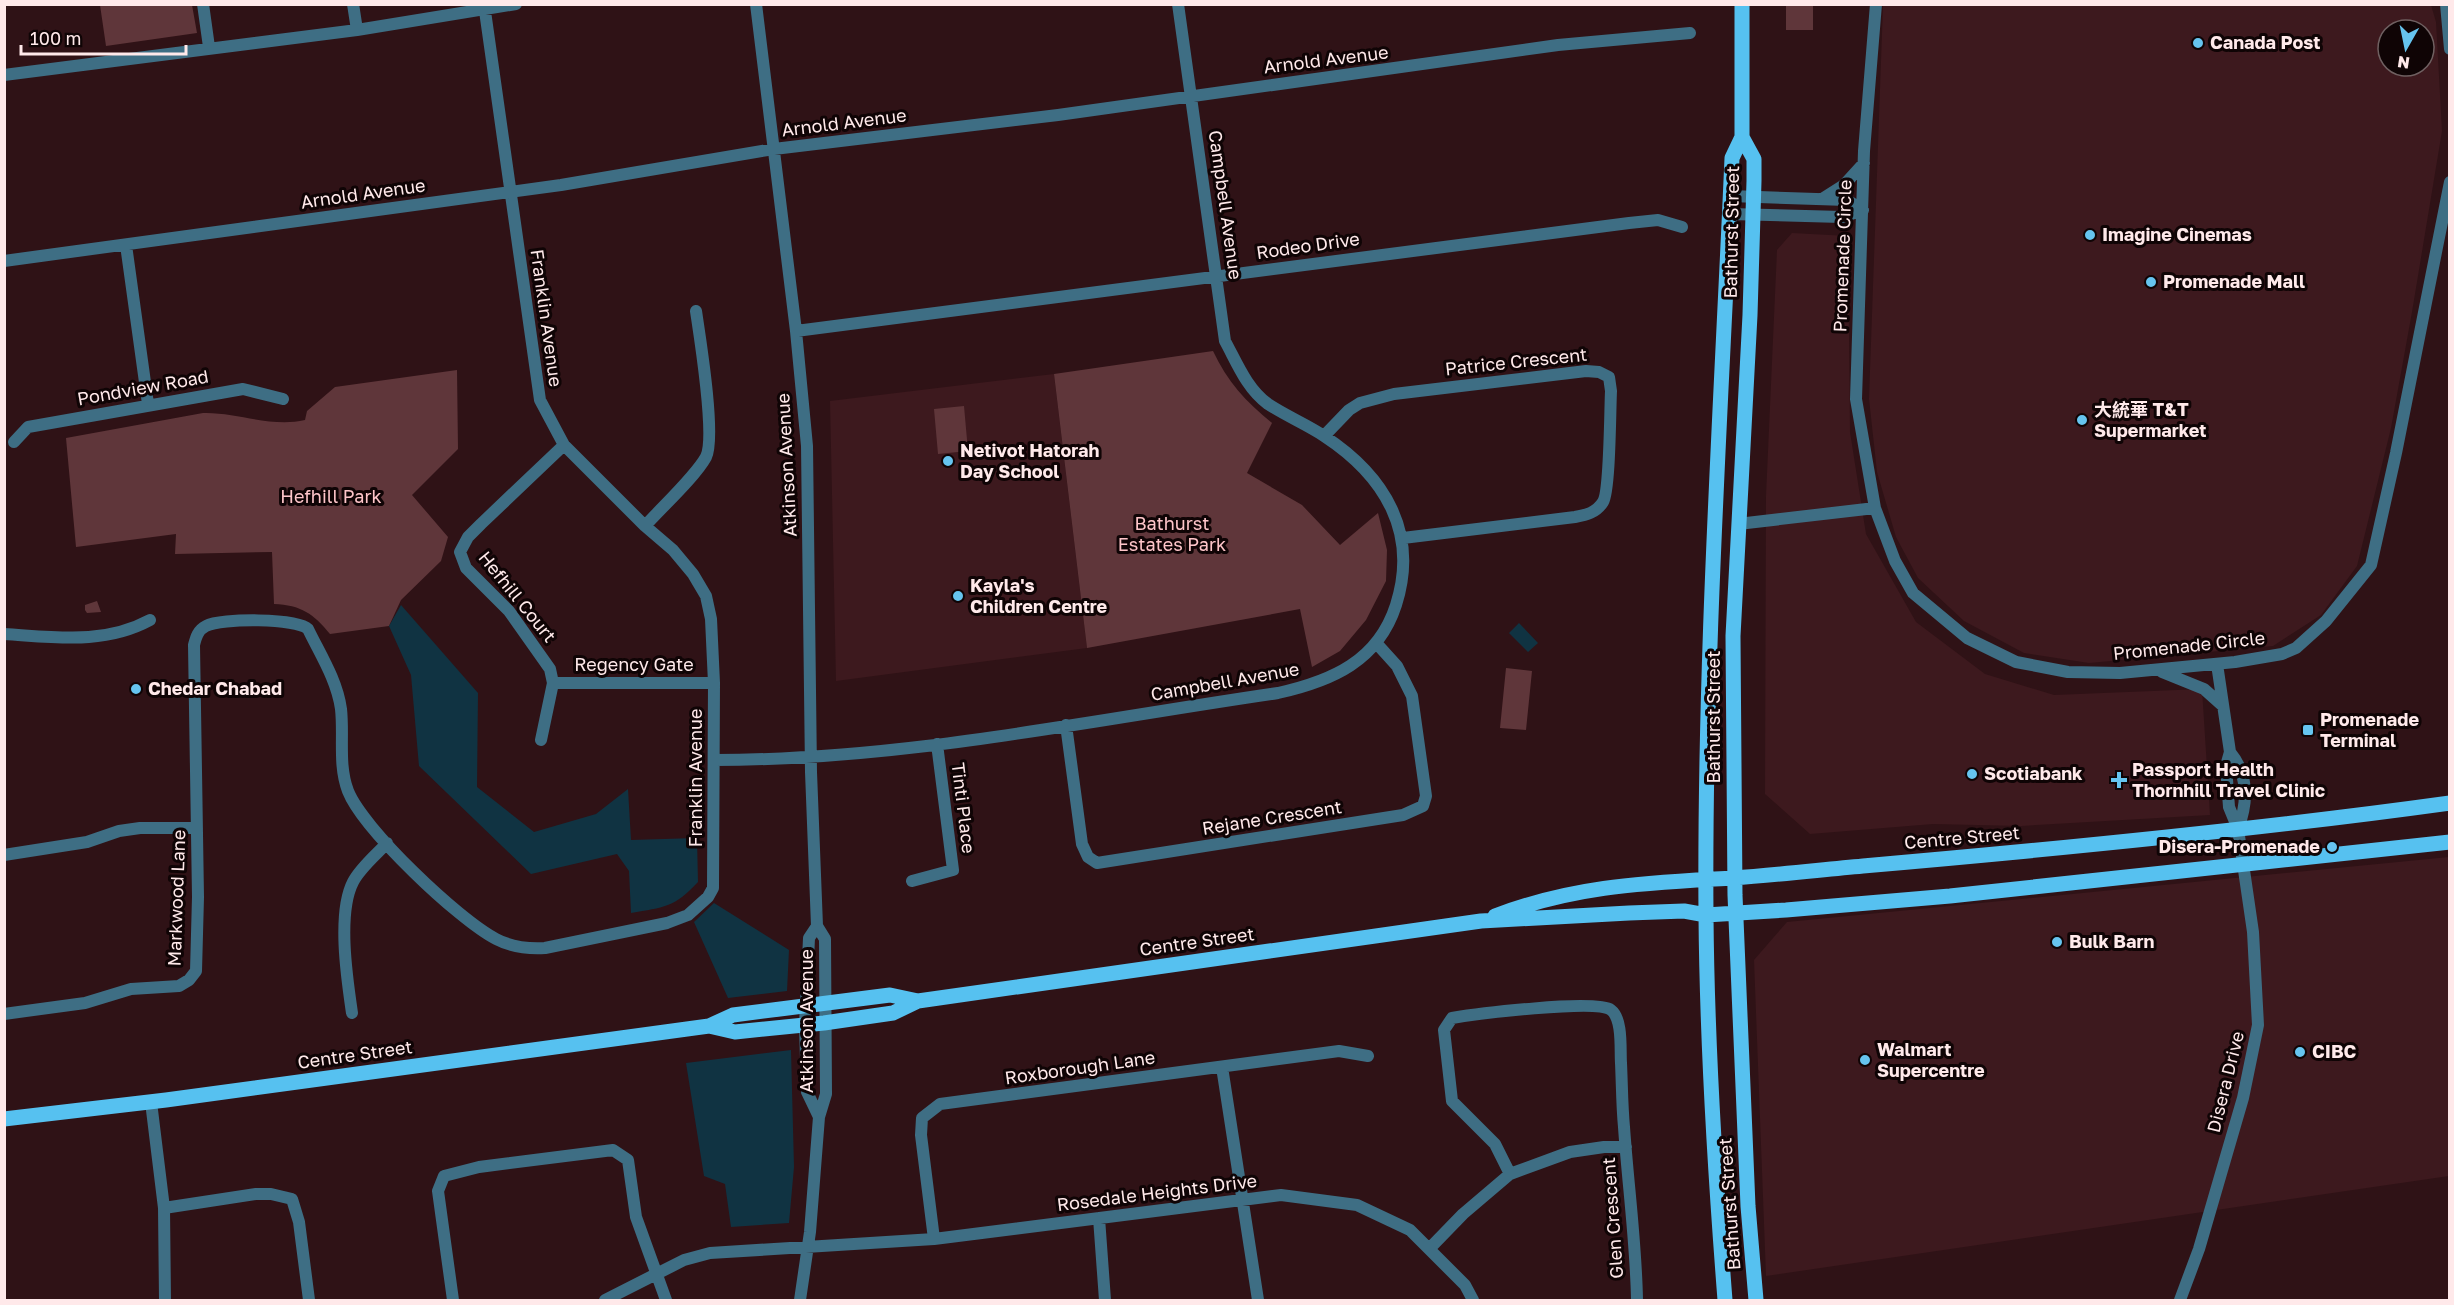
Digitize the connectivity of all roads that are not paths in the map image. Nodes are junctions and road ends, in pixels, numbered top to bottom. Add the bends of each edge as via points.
1 (202, 4) edge
2 (353, 4) edge
3 (516, 4) edge
4 (756, 4) edge
5 (1178, 4) edge
6 (1742, 4) edge
7 (1876, 4) edge
8 (2446, 4) edge
9 (484, 7) edge
10 (357, 30) junction
11 (1690, 33) dead end
12 (209, 47) junction
13 (2450, 49) edge
14 (4, 75) edge
15 (1191, 96) junction
16 (1742, 137) junction
17 (774, 149) junction
18 (1864, 163) junction
19 (2450, 182) edge
20 (511, 192) junction
21 (1730, 196) junction
22 (1754, 198) junction
23 (1822, 199) junction
24 (1863, 210) junction
25 (1730, 214) junction
26 (1753, 214) junction
27 (1682, 227) dead end
28 (126, 245) junction
29 (4, 261) edge
30 (1218, 277) junction
31 (696, 310) dead end
32 (796, 331) junction
33 (284, 399) dead end
34 (148, 404) junction
35 (1324, 436) junction
36 (14, 442) dead end
37 (564, 445) junction
38 (1875, 508) junction
39 (1738, 524) junction
40 (645, 526) junction
41 (1403, 538) junction
42 (150, 620) dead end
43 (202, 629) joint
44 (4, 634) edge
45 (1377, 645) junction
46 (2217, 664) junction
47 (2158, 670) junction
48 (553, 683) junction
49 (714, 683) junction
50 (2223, 706) junction
51 (1066, 725) junction
52 (541, 740) dead end
53 (937, 744) junction
54 (811, 758) junction
55 (715, 760) junction
56 (2450, 803) edge
57 (197, 828) junction
58 (2238, 829) junction
59 (2450, 842) edge
60 (387, 843) junction
61 (4, 855) edge
62 (2243, 865) junction
63 (1735, 878) junction
64 (1707, 879) junction
65 (912, 881) dead end
66 (1736, 914) junction
67 (1706, 915) junction
68 (1481, 921) junction
69 (817, 926) junction
70 (918, 1001) junction
71 (825, 1004) junction
72 (806, 1006) junction
73 (352, 1013) dead end
74 (4, 1014) edge
75 (824, 1023) junction
76 (805, 1025) junction
77 (710, 1026) junction
78 (1368, 1056) dead end
79 (1222, 1067) junction
80 (151, 1102) junction
81 (819, 1117) junction
82 (4, 1119) edge
83 (1626, 1147) junction
84 (1510, 1174) junction
85 (1240, 1200) junction
86 (164, 1208) junction
87 (1099, 1218) junction
88 (934, 1239) junction
89 (807, 1247) junction
90 (1430, 1248) junction
91 (656, 1274) junction
92 (165, 1300) edge
93 (309, 1300) edge
94 (453, 1300) edge
95 (605, 1300) edge
96 (666, 1300) edge
97 (800, 1300) edge
98 (1105, 1300) edge
99 (1258, 1300) edge
100 (1473, 1300) edge
101 (1637, 1300) edge
102 (1725, 1300) edge
103 (1756, 1300) edge
104 (2180, 1300) edge

1 - 12 street
2 - 10 street
3 - 9 street
4 - 17 street, Atkinson Avenue
5 - 15 street, Campbell Avenue
6 - 16 main road, Bathurst Street
7 - 18 street, Promenade Circle
8 - 13 street
9 - 10 street
9 - 20 street, Franklin Avenue
10 - 12 street
11 - 15 street, Arnold Avenue via 1558,45
12 - 14 street
15 - 17 street, Arnold Avenue
15 - 30 street, Campbell Avenue
16 - 21 main road, Bathurst Street via 1732,158
16 - 22 main road, Bathurst Street via 1754,159
17 - 20 street, Arnold Avenue
17 - 32 street, Atkinson Avenue
18 - 23 street via 1844,185
18 - 24 street, Promenade Circle
19 - 46 street, Promenade Circle via 2371,565 2326,621 2296,648 2268,657
20 - 28 street, Arnold Avenue
20 - 37 street, Franklin Avenue via 540,400
21 - 22 street
21 - 25 main road, Bathurst Street
22 - 23 street
22 - 26 main road, Bathurst Street
23 - 24 street via 1846,200
24 - 26 street via 1842,217
24 - 38 street, Promenade Circle via 1856,399
25 - 26 street
25 - 64 main road, Bathurst Street via 1712,578
26 - 39 main road, Bathurst Street
27 - 30 street, Rodeo Drive via 1658,220 1629,223
28 - 29 street, Arnold Avenue
28 - 34 street
30 - 32 street, Rodeo Drive
30 - 35 street, Campbell Avenue via 1225,341 1246,381 1267,404
31 - 40 street via 709,447 701,464
32 - 54 street, Atkinson Avenue via 808,459
33 - 34 street, Pondview Road via 243,389
34 - 36 street, Pondview Road via 28,427
35 - 41 street, Campbell Avenue via 1365,468 1395,515
35 - 41 street, Patrice Crescent via 1360,403 1394,394 1586,371 1609,377 1605,500 1598,508 1575,517
37 - 40 street, Franklin Avenue
37 - 48 street, Hefhill Court via 468,537 460,552 466,568 509,611 533,643 550,669
38 - 39 street
38 - 47 street, Promenade Circle via 1895,561 1913,593 1967,638 2016,662 2068,672
39 - 63 main road, Bathurst Street via 1733,636
40 - 49 street, Franklin Avenue via 673,550 706,596
41 - 45 street, Campbell Avenue via 1404,579 1392,617
42 - 44 street via 129,631 77,639
43 - 57 street, Markwood Lane via 194,645
43 - 60 street, Franklin Avenue via 221,622 286,621 308,629 339,697 342,765 349,793 360,814
45 - 51 street, Campbell Avenue via 1345,669 1299,688
45 - 51 street, Rejane Crescent via 1397,666 1412,696 1426,796 1423,806 1403,815 1097,863 1088,857 1082,844
46 - 47 street, Promenade Circle
46 - 50 street
47 - 50 street via 2204,688
48 - 49 street, Regency Gate
48 - 52 street
49 - 55 street, Franklin Avenue
50 - 58 street via 2230,752 2241,765 2246,806
51 - 53 street, Campbell Avenue
53 - 54 street, Campbell Avenue
53 - 65 street, Tinti Place via 953,870
54 - 55 street, Campbell Avenue
54 - 69 street, Atkinson Avenue
55 - 60 street, Franklin Avenue via 713,888 688,915 667,923 544,948 513,946 476,928
56 - 58 main road, Centre Street
57 - 61 street via 140,828 87,842
57 - 74 street, Markwood Lane via 197,962 189,981 179,986 131,989 85,1003
58 - 62 street, Disera Drive
58 - 63 main road, Centre Street
59 - 62 main road, Centre Street
60 - 73 street via 353,880 349,892 346,932
62 - 66 main road, Centre Street via 1944,897
62 - 104 street, Disera Drive via 2253,932 2258,1025 2243,1098
63 - 64 main road, Centre Street
63 - 66 main road, Bathurst Street
64 - 67 main road, Bathurst Street
64 - 68 main road, Centre Street via 1622,884 1537,900
66 - 67 main road, Centre Street
66 - 103 main road, Bathurst Street via 1748,1206
67 - 68 main road, Centre Street via 1684,911
67 - 102 main road, Bathurst Street via 1712,1132
68 - 70 main road, Centre Street
69 - 71 street, Atkinson Avenue via 825,939
69 - 72 street, Atkinson Avenue via 809,938
70 - 71 main road, Centre Street via 890,995
70 - 75 main road, Centre Street via 893,1013
71 - 72 main road, Centre Street
71 - 75 street, Atkinson Avenue
72 - 76 street, Atkinson Avenue
72 - 77 main road, Centre Street via 733,1015
75 - 76 main road, Centre Street
75 - 81 street, Atkinson Avenue via 826,1094
76 - 77 main road, Centre Street via 735,1032
76 - 81 street, Atkinson Avenue via 807,1092
77 - 80 main road, Centre Street
78 - 79 street, Roxborough Lane via 1339,1051
79 - 85 street
79 - 88 street, Roxborough Lane via 940,1104 931,1109 922,1118 921,1135
80 - 82 main road, Centre Street
80 - 86 street
81 - 89 street, Atkinson Avenue
83 - 84 street, Glen Crescent via 1569,1152
83 - 84 street via 1618,1032 1616,1017 1610,1009 1549,1008 1452,1018 1444,1030 1452,1101 1495,1144
83 - 101 street, Glen Crescent
84 - 90 street, Glen Crescent
85 - 87 street, Rosedale Heights Drive
85 - 90 street, Rosedale Heights Drive via 1281,1195 1357,1205 1410,1230
85 - 99 street
86 - 92 street
86 - 93 street via 256,1194 292,1199 299,1222
87 - 88 street, Rosedale Heights Drive
87 - 98 street
88 - 89 street, Rosedale Heights Drive
89 - 91 street, Rosedale Heights Drive via 710,1253
89 - 97 street, Atkinson Avenue
90 - 100 street, Rosedale Heights Drive via 1465,1285
91 - 94 street via 636,1217 628,1160 613,1150 599,1151 479,1167 444,1176 439,1182 439,1200
91 - 95 street, Rosedale Heights Drive
91 - 96 street

